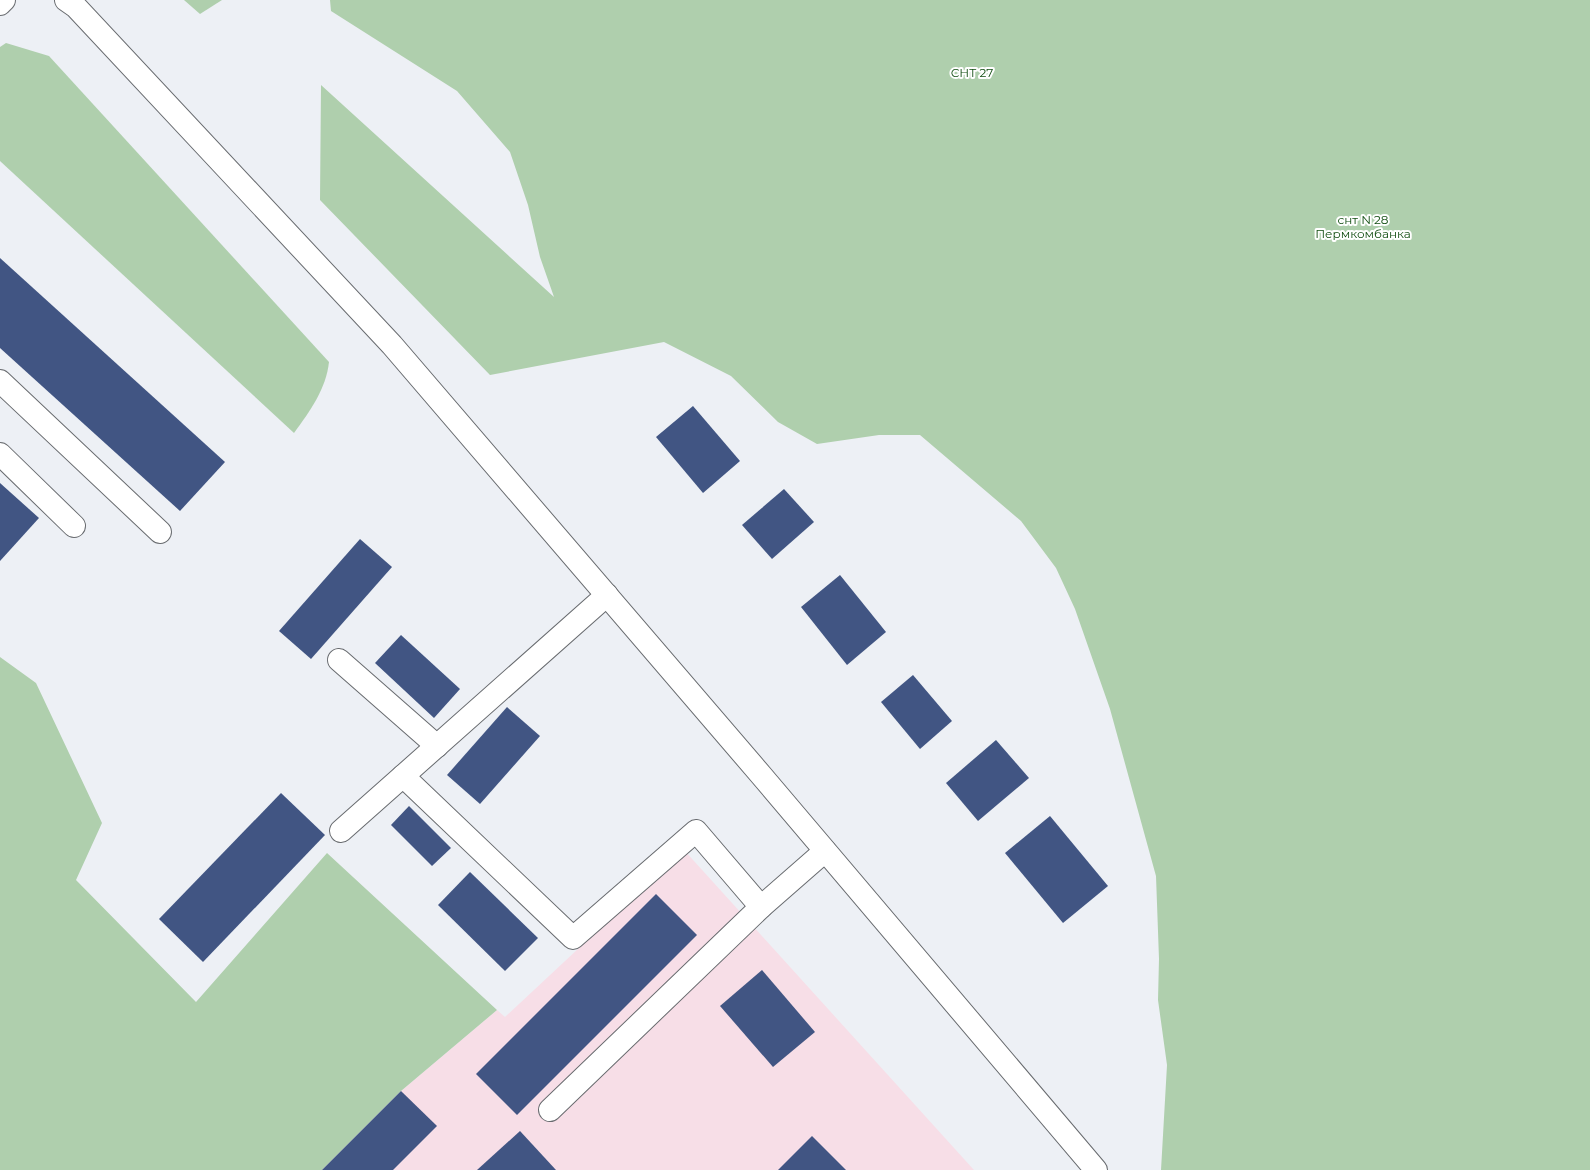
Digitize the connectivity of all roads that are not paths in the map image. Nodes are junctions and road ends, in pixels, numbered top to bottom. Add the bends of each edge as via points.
1 (4, 0) edge
2 (66, 0) edge
3 (0, 4) edge
4 (0, 381) edge
5 (0, 454) edge
6 (74, 526) dead end
7 (160, 532) dead end
8 (607, 595) junction
9 (339, 660) dead end
10 (437, 746) junction
11 (403, 776) junction
12 (341, 831) dead end
13 (825, 851) junction
14 (761, 907) junction
15 (550, 1110) dead end
16 (1096, 1170) edge

1 - 3 street
2 - 8 street via 76,7 392,345
4 - 7 street
5 - 6 street
8 - 10 street
8 - 13 street
9 - 10 street
10 - 11 street
11 - 12 street
11 - 14 street via 573,938 696,831
13 - 14 street
13 - 16 street
14 - 15 street

